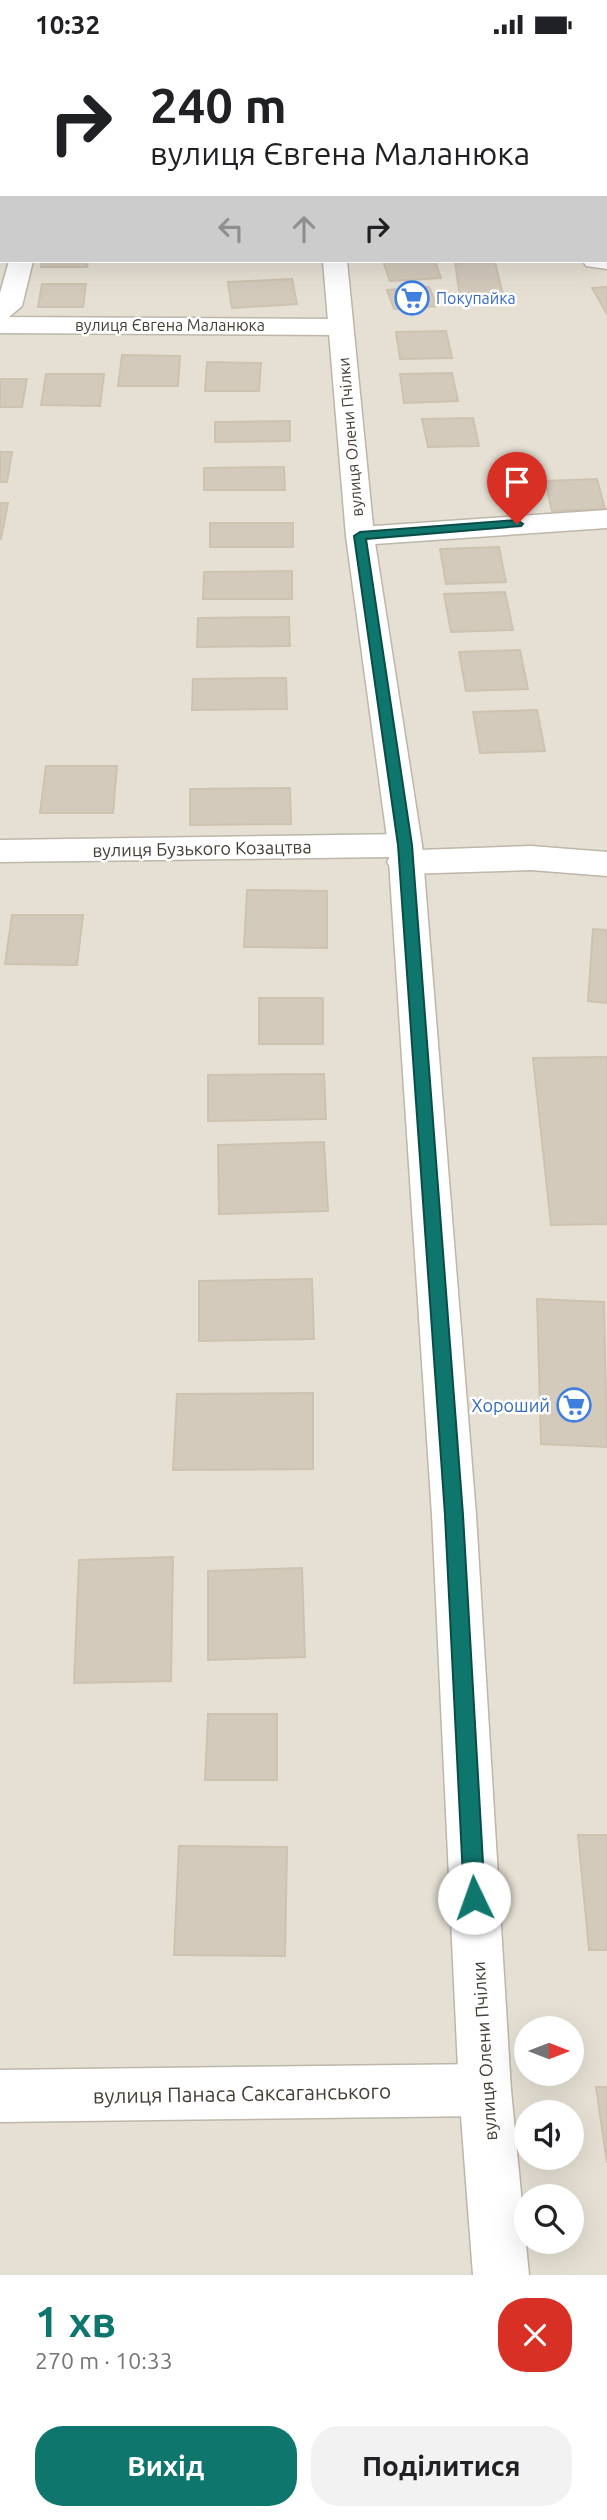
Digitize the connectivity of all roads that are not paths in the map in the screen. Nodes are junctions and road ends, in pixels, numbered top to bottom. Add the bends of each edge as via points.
1 (20, 263) edge
2 (335, 263) edge
3 (0, 312) edge
4 (0, 325) edge
5 (340, 327) junction
6 (607, 519) edge
7 (360, 536) junction
8 (0, 851) edge
9 (404, 854) junction
10 (607, 864) edge
11 (485, 2090) junction
12 (0, 2096) edge
13 (501, 2275) edge

1 - 3 street via 9,306
2 - 5 street, вулиця Олени Пчілки
4 - 5 street, вулиця Євгена Маланюка
5 - 7 street, вулиця Олени Пчілки
6 - 7 street
7 - 9 street, вулиця Олени Пчілки
8 - 9 street, вулиця Бузького Козацтва
9 - 10 street
9 - 11 street, вулиця Олени Пчілки via 454,1515
11 - 12 street, вулиця Панаса Саксаганського
11 - 13 street, вулиця Олени Пчілки

